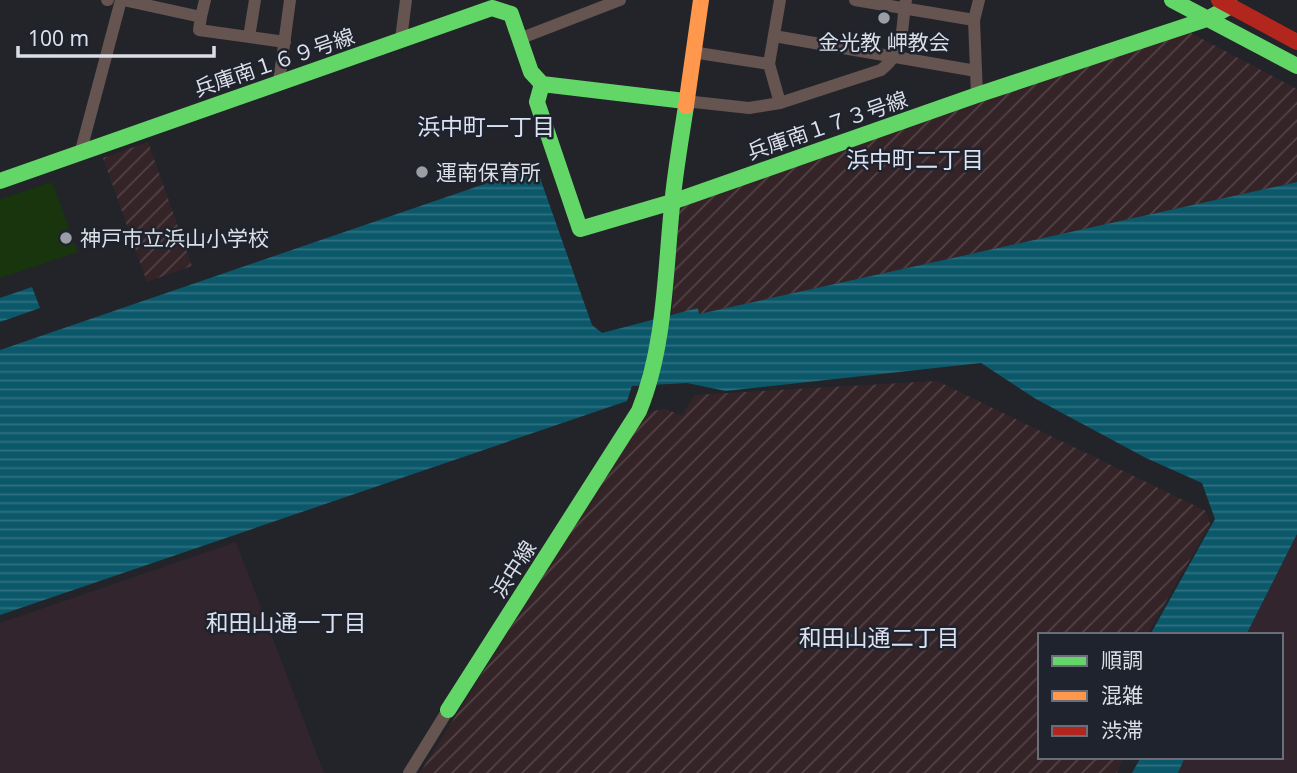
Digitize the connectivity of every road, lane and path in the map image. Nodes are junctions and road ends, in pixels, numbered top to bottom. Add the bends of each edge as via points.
1 (122, 0) edge
2 (205, 0) edge
3 (255, 0) edge
4 (290, 0) edge
5 (407, 0) edge
6 (620, 0) edge
7 (701, 0) edge
8 (780, 0) edge
9 (855, 0) edge
10 (979, 0) edge
11 (1171, 0) edge
12 (1225, 3) edge
13 (162, 4) edge
14 (905, 4) edge
15 (513, 7) edge
16 (201, 17) junction
17 (1208, 19) junction
18 (974, 20) junction
19 (774, 36) junction
20 (249, 37) junction
21 (401, 39) junction
22 (519, 39) junction
23 (285, 42) junction
24 (1297, 42) edge
25 (692, 52) junction
26 (895, 57) junction
27 (769, 64) junction
28 (1297, 66) edge
29 (976, 71) junction
30 (279, 82) junction
31 (542, 84) junction
32 (977, 95) junction
33 (685, 101) junction
34 (780, 103) junction
35 (80, 154) junction
36 (0, 181) edge
37 (672, 202) junction
38 (448, 710) joint
39 (409, 773) edge

1 - 13 street
1 - 35 street
2 - 16 street
3 - 20 street
4 - 23 street
5 - 21 street
6 - 22 street
7 - 25 street
8 - 19 street
9 - 14 street
10 - 18 street
11 - 17 street
12 - 17 street, 兵庫南１７３号線
12 - 24 street
13 - 16 street
14 - 18 street
14 - 26 street
15 - 21 street, 兵庫南１６９号線 via 492,8
15 - 22 street, 兵庫南１６９号線
16 - 20 street via 200,30
17 - 28 street
17 - 32 street, 兵庫南１７３号線
18 - 29 street
19 - 26 street
19 - 27 street
20 - 23 street
21 - 30 street, 兵庫南１６９号線
22 - 31 street, 兵庫南１６９号線 via 531,72
23 - 30 street
25 - 27 street
25 - 33 street
26 - 29 street
26 - 34 street via 881,70
27 - 34 street
29 - 32 street
30 - 35 street, 兵庫南１６９号線
31 - 33 street
31 - 37 street, 兵庫南１７３号線 via 537,102 580,229
32 - 37 street, 兵庫南１７３号線
33 - 34 street via 749,108
33 - 37 street
35 - 36 street, 兵庫南１６９号線
37 - 38 street, 浜中線 via 663,306 649,387 639,411
38 - 39 street, 浜中線

